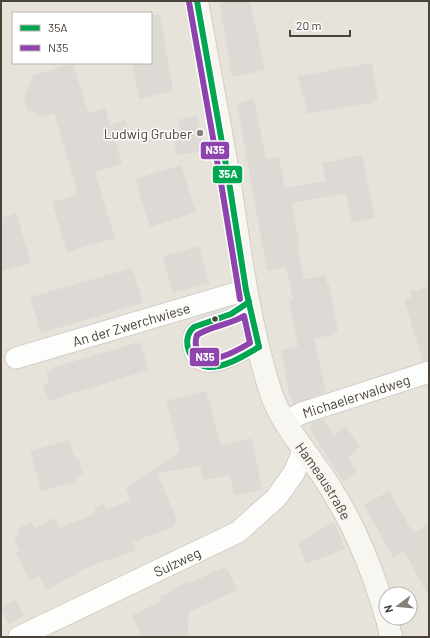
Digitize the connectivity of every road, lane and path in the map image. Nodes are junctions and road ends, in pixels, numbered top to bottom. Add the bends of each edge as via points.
1 (197, 1) edge
2 (247, 296) junction
3 (259, 347) junction
4 (16, 358) dead end
5 (429, 372) edge
6 (285, 422) junction
7 (304, 449) junction
8 (378, 593) edge
9 (388, 626) edge
10 (19, 637) edge
11 (391, 637) edge

1 - 2 main road, Hameaustraße
2 - 3 main road, Hameaustraße
2 - 3 lane via 228,315 192,330 187,339 188,349 196,364 217,366
2 - 4 street, An der Zwerchwiese
3 - 6 main road, Hameaustraße via 271,393
5 - 6 street, Michaelerwaldweg via 302,413
6 - 7 main road, Hameaustraße
7 - 8 main road, Hameaustraße via 329,485 349,522
7 - 10 street, Sulzweg via 294,473 276,498 238,532
9 - 11 main road, Hameaustraße

